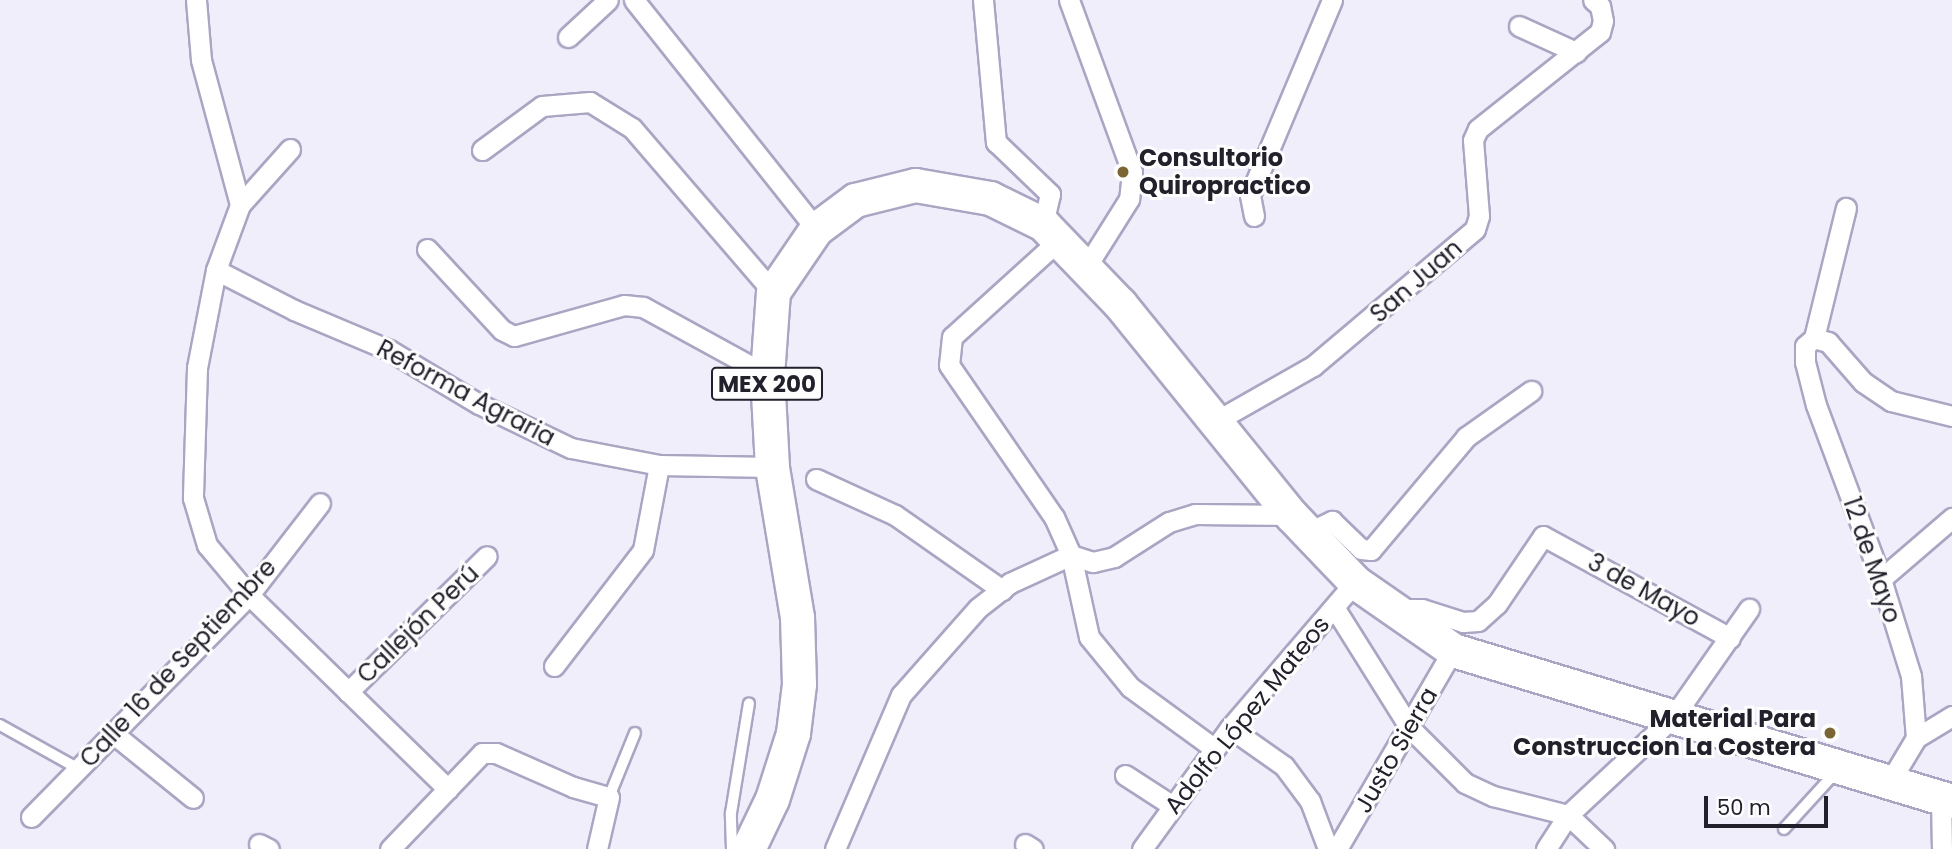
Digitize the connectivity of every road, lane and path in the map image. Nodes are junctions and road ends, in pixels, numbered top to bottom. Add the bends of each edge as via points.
1 (196, 0) edge
2 (608, 0) edge
3 (634, 0) edge
4 (983, 0) edge
5 (1332, 0) edge
6 (1593, 0) edge
7 (1071, 1) edge
8 (1519, 26) dead end
9 (568, 37) dead end
10 (1576, 52) junction
11 (290, 149) dead end
12 (482, 150) dead end
13 (240, 205) junction
14 (1846, 208) dead end
15 (1254, 216) dead end
16 (816, 229) junction
17 (1051, 232) junction
18 (427, 249) dead end
19 (216, 270) junction
20 (1086, 270) junction
21 (774, 292) junction
22 (1814, 338) junction
23 (766, 375) junction
24 (1531, 391) dead end
25 (1952, 416) edge
26 (1216, 421) junction
27 (659, 465) junction
28 (772, 467) junction
29 (816, 479) dead end
30 (320, 503) dead end
31 (1952, 518) edge
32 (1299, 524) junction
33 (1071, 555) junction
34 (487, 556) dead end
35 (1881, 579) junction
36 (1002, 590) junction
37 (249, 595) junction
38 (1344, 595) junction
39 (1749, 609) dead end
40 (1391, 610) junction
41 (1730, 638) junction
42 (1453, 650) junction
43 (554, 666) dead end
44 (348, 692) junction
45 (749, 703) dead end
46 (1674, 716) junction
47 (1952, 716) edge
48 (0, 725) edge
49 (1230, 727) junction
50 (1410, 728) junction
51 (635, 733) dead end
52 (115, 735) junction
53 (1916, 738) junction
54 (1215, 749) junction
55 (1840, 768) junction
56 (79, 769) junction
57 (1125, 775) dead end
58 (1889, 783) junction
59 (448, 789) junction
60 (609, 797) junction
61 (193, 798) dead end
62 (1947, 799) edge
63 (1173, 806) junction
64 (1568, 815) junction
65 (30, 817) dead end
66 (1784, 829) dead end
67 (390, 849) edge
68 (597, 849) edge
69 (732, 849) edge
70 (748, 849) edge
71 (835, 849) edge
72 (1142, 849) edge
73 (1328, 849) edge
74 (1337, 849) edge
75 (1546, 849) edge
76 (1604, 849) edge
77 (1942, 849) edge

1 - 13 street via 201,60
2 - 9 street
3 - 16 street
4 - 17 street via 996,142 1050,194
5 - 15 street via 1250,195
6 - 10 street, San Juan via 1600,6 1600,32
7 - 20 street via 1132,172 1129,199
8 - 10 street
10 - 26 street, San Juan via 1478,129 1473,140 1479,216 1466,238 1313,366
11 - 13 street
12 - 21 street via 542,106 590,102 632,128
13 - 19 street
14 - 22 street, 12 de Mayo
16 - 17 highway, MEX 200 via 855,200 915,185 990,198
16 - 21 highway, MEX 200
17 - 20 highway, MEX 200
17 - 33 street via 952,337 949,365 1041,496
18 - 23 street via 502,330 514,335 624,305 643,307
19 - 27 street, Reforma Agraria via 389,350 571,448
19 - 37 street via 197,368 193,498 207,545
20 - 26 highway, MEX 200 via 1146,334
21 - 23 highway, MEX 200
22 - 25 street via 1828,342 1863,382 1891,401
22 - 35 street, 12 de Mayo via 1805,346 1805,362 1816,405
23 - 28 highway, MEX 200
24 - 32 street via 1466,437 1371,550 1361,549 1332,521
26 - 32 highway, MEX 200
27 - 28 street, Reforma Agraria
27 - 43 street via 643,550
28 - 70 highway, MEX 200 via 797,618 799,684 793,733 772,799
29 - 36 street via 895,515
30 - 37 street, Calle 16 de Septiembre
31 - 35 street
32 - 33 street via 1195,514 1169,522 1114,557 1093,562
32 - 38 highway, MEX 200
33 - 36 street
33 - 54 street via 1089,637 1130,687
34 - 44 street, Callejón Perú
35 - 53 street, 12 de Mayo via 1911,676
36 - 71 street via 978,608 901,695
37 - 44 street
37 - 52 street, Calle 16 de Septiembre
38 - 40 highway, MEX 200
38 - 49 street, Adolfo López Mateos
38 - 50 street
39 - 41 street
40 - 41 street, 3 de Mayo via 1422,609 1463,622 1478,621 1497,604 1543,536
40 - 42 highway, MEX 200
41 - 46 street
42 - 46 highway, MEX 200
42 - 50 street, Justo Sierra
44 - 59 street
45 - 69 lane via 731,813
46 - 55 highway, MEX 200
46 - 64 street
47 - 53 street
48 - 56 lane
49 - 54 street, Adolfo López Mateos
49 - 73 street via 1284,766 1310,801
50 - 64 street via 1465,783 1493,796
50 - 74 street, Justo Sierra
51 - 60 lane
52 - 56 street, Calle 16 de Septiembre
52 - 61 street
53 - 58 street
54 - 63 street, Adolfo López Mateos
55 - 58 highway, MEX 200
55 - 66 lane
56 - 65 street, Calle 16 de Septiembre
57 - 63 street
58 - 62 highway, MEX 200
59 - 60 street via 482,753 496,752 573,787
59 - 67 street
60 - 68 street
62 - 77 street
63 - 72 street, Adolfo López Mateos
64 - 75 street
64 - 76 street

